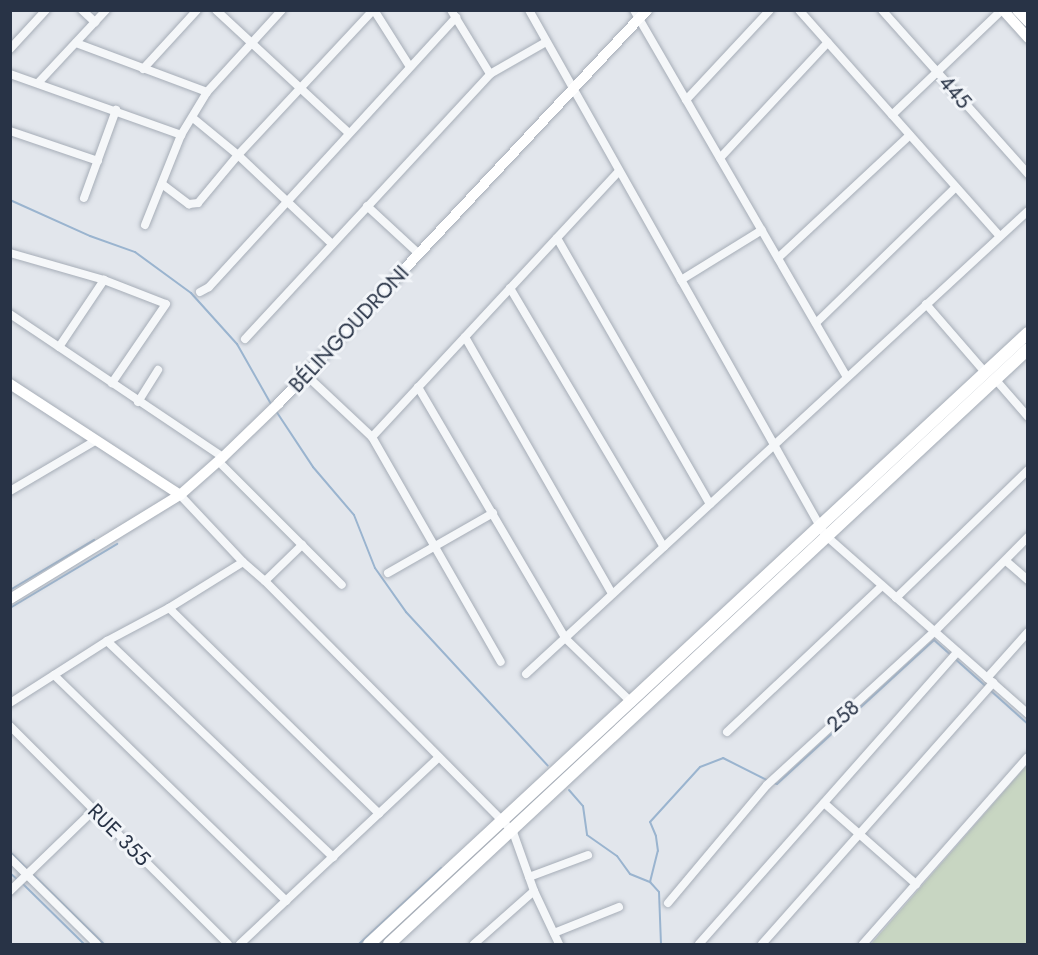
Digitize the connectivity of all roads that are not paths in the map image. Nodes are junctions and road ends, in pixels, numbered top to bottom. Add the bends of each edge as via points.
1 (46, 10) edge
2 (82, 10) edge
3 (106, 10) edge
4 (197, 10) edge
5 (216, 10) edge
6 (282, 10) edge
7 (373, 10) edge
8 (529, 10) edge
9 (770, 10) edge
10 (799, 10) edge
11 (882, 10) edge
12 (1003, 10) edge
13 (1017, 10) edge
14 (640, 13) edge
15 (453, 14) edge
16 (95, 22) junction
17 (1028, 22) edge
18 (1028, 38) edge
19 (546, 42) junction
20 (828, 42) junction
21 (76, 43) junction
22 (252, 44) junction
23 (10, 49) edge
24 (410, 67) junction
25 (143, 69) junction
26 (938, 73) junction
27 (10, 74) edge
28 (490, 74) junction
29 (38, 83) junction
30 (300, 88) junction
31 (573, 90) junction
32 (207, 92) junction
33 (686, 100) junction
34 (116, 110) junction
35 (892, 115) junction
36 (193, 118) junction
37 (10, 131) edge
38 (349, 133) junction
39 (181, 135) junction
40 (910, 135) junction
41 (238, 155) junction
42 (720, 158) junction
43 (98, 161) junction
44 (619, 171) junction
45 (1028, 174) edge
46 (162, 184) junction
47 (956, 187) junction
48 (84, 198) dead end
49 (287, 200) junction
50 (367, 206) junction
51 (1028, 211) edge
52 (144, 225) dead end
53 (762, 230) junction
54 (1000, 236) junction
55 (557, 238) junction
56 (332, 244) junction
57 (10, 253) edge
58 (419, 254) junction
59 (778, 258) junction
60 (104, 280) junction
61 (681, 280) junction
62 (510, 288) junction
63 (200, 292) dead end
64 (926, 304) junction
65 (10, 314) edge
66 (816, 323) junction
67 (1028, 333) edge
68 (465, 337) junction
69 (245, 339) dead end
70 (59, 347) junction
71 (1028, 349) edge
72 (158, 370) dead end
73 (306, 375) junction
74 (990, 376) junction
75 (847, 377) junction
76 (112, 382) junction
77 (10, 384) edge
78 (418, 387) junction
79 (138, 402) junction
80 (1028, 417) edge
81 (372, 437) junction
82 (94, 441) junction
83 (774, 445) junction
84 (221, 459) junction
85 (1028, 470) edge
86 (10, 491) edge
87 (180, 495) junction
88 (710, 504) junction
89 (493, 513) junction
90 (822, 530) junction
91 (1028, 537) edge
92 (302, 545) junction
93 (435, 547) junction
94 (664, 547) junction
95 (1006, 561) junction
96 (243, 562) junction
97 (388, 573) dead end
98 (1028, 580) edge
99 (265, 581) junction
100 (342, 585) dead end
101 (882, 586) junction
102 (612, 594) junction
103 (10, 598) edge
104 (896, 598) junction
105 (169, 608) junction
106 (934, 632) junction
107 (1028, 632) edge
108 (565, 638) junction
109 (106, 641) junction
110 (957, 652) junction
111 (501, 662) dead end
112 (526, 674) dead end
113 (54, 675) junction
114 (990, 680) junction
115 (10, 703) edge
116 (633, 703) junction
117 (1028, 714) edge
118 (10, 726) edge
119 (727, 732) dead end
120 (439, 757) junction
121 (1028, 757) edge
122 (824, 803) junction
123 (94, 810) junction
124 (379, 814) junction
125 (502, 821) junction
126 (513, 832) junction
127 (860, 835) junction
128 (588, 855) dead end
129 (333, 857) junction
130 (10, 858) edge
131 (28, 875) junction
132 (529, 877) junction
133 (916, 884) junction
134 (10, 891) edge
135 (534, 891) junction
136 (286, 901) junction
137 (668, 903) dead end
138 (619, 908) dead end
139 (554, 933) junction
140 (97, 945) edge
141 (228, 945) edge
142 (240, 945) edge
143 (369, 945) edge
144 (389, 945) edge
145 (474, 945) edge
146 (559, 945) edge
147 (699, 945) edge
148 (762, 945) edge
149 (863, 945) edge

1 - 23 street
2 - 16 street
3 - 16 street
4 - 25 street
5 - 22 street
6 - 22 street
7 - 24 street
7 - 30 street
8 - 19 street
9 - 33 street
10 - 20 street
11 - 26 street, 445
12 - 18 street
12 - 26 street
13 - 17 street
14 - 31 street, BÉLINGOUDRONI
14 - 33 street
15 - 24 street
15 - 28 street
16 - 21 street
19 - 28 street
19 - 31 street
20 - 35 street
20 - 42 street
21 - 25 street
21 - 29 street
22 - 30 street
22 - 32 street
24 - 38 street
25 - 32 street
26 - 35 street
26 - 45 street, 445
27 - 29 street
28 - 50 street
29 - 34 street
30 - 38 street
30 - 41 street
31 - 44 street
31 - 58 street, BÉLINGOUDRONI
32 - 36 street
33 - 42 street
34 - 39 street
34 - 43 street
35 - 40 street
36 - 39 street
36 - 41 street
37 - 43 street
38 - 49 street
39 - 46 street
40 - 47 street
40 - 59 street
41 - 46 street via 198,203 189,204
41 - 49 street
42 - 53 street
43 - 48 street
44 - 55 street
44 - 61 street
46 - 52 street
47 - 54 street
47 - 66 street
49 - 56 street
49 - 63 street
50 - 56 street
50 - 58 street
51 - 54 street
53 - 59 street
53 - 61 street
54 - 64 street
55 - 62 street
55 - 88 street
56 - 69 street
57 - 60 street
58 - 73 street, BÉLINGOUDRONI
59 - 66 street
60 - 70 street
60 - 76 street via 166,304
61 - 83 street
62 - 68 street
62 - 94 street
64 - 74 street
64 - 75 street
65 - 70 street
66 - 75 street
67 - 74 main road
68 - 78 street
68 - 102 street
70 - 76 street
71 - 74 main road
72 - 79 street
73 - 81 street
73 - 84 street, BÉLINGOUDRONI
74 - 80 street
74 - 90 main road
75 - 83 street
76 - 79 street
77 - 82 street
78 - 81 street
78 - 89 street
79 - 84 street
81 - 93 street
82 - 86 street
82 - 87 street
83 - 88 street
83 - 90 street
84 - 87 street, BÉLINGOUDRONI
84 - 92 street
85 - 104 street
87 - 96 street
87 - 103 street, BÉLINGOUDRONI
88 - 94 street
89 - 93 street
89 - 108 street
90 - 101 street
90 - 116 main road
90 - 126 main road
91 - 95 street, 258
92 - 99 street
92 - 100 street
93 - 97 street
93 - 111 street
94 - 102 street
95 - 98 street
95 - 106 street, 258
96 - 99 street
96 - 105 street
99 - 120 street
101 - 104 street
101 - 119 street
102 - 108 street
104 - 106 street
105 - 109 street
105 - 124 street
106 - 110 street
106 - 137 street, 258 via 767,784
107 - 114 street
108 - 112 street
108 - 116 street
109 - 113 street
109 - 129 street
110 - 114 street
110 - 122 street
113 - 115 street
113 - 136 street
114 - 117 street
114 - 127 street
116 - 125 main road
118 - 123 street, RUE 355
120 - 124 street
120 - 125 street
121 - 133 street
122 - 127 street
122 - 147 street
123 - 131 street
123 - 141 street, RUE 355
124 - 129 street
125 - 126 street
125 - 143 main road
126 - 132 street
126 - 144 main road
127 - 133 street
127 - 148 street
128 - 132 street
129 - 136 street
130 - 131 street
131 - 134 street
131 - 140 street
132 - 135 street
133 - 149 street
135 - 139 street
135 - 145 street
136 - 142 street
138 - 139 street
139 - 146 street

